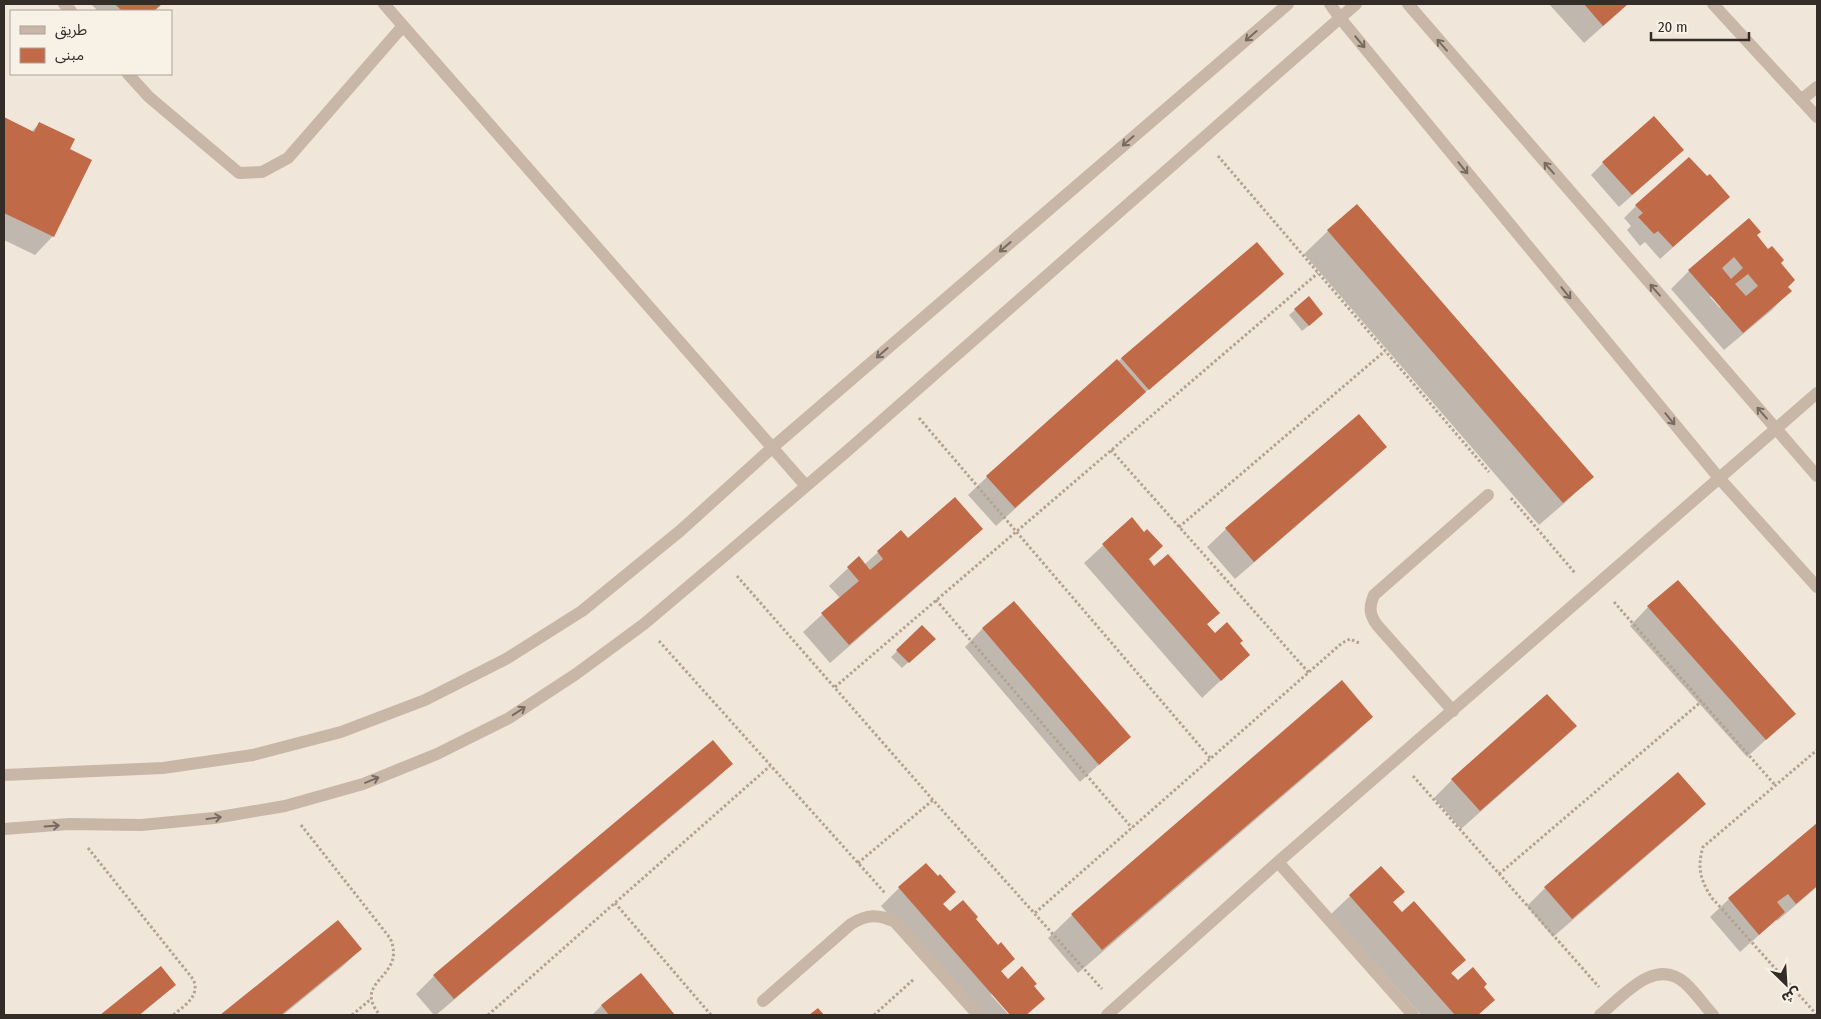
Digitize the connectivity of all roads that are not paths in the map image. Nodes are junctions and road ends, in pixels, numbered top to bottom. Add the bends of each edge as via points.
1 (384, 4) edge
2 (1288, 4) edge
3 (1330, 4) edge
4 (1356, 4) edge
5 (1408, 4) edge
6 (1714, 4) edge
7 (1340, 18) junction
8 (403, 26) junction
9 (129, 75) edge
10 (1817, 87) edge
11 (1802, 100) junction
12 (1817, 117) edge
13 (1817, 393) edge
14 (1776, 429) junction
15 (772, 447) junction
16 (1817, 476) edge
17 (1719, 478) junction
18 (806, 486) junction
19 (1488, 495) dead end
20 (1817, 587) edge
21 (1453, 711) junction
22 (4, 775) edge
23 (4, 829) edge
24 (1278, 862) junction
25 (763, 1001) dead end
26 (978, 1015) edge
27 (1107, 1015) edge
28 (1413, 1015) edge
29 (1600, 1015) edge
30 (1713, 1015) edge

1 - 8 street
2 -> 15 street
3 - 7 street
4 - 7 street
14 -> 5 street
6 - 11 street
7 -> 17 street
7 - 18 street
8 - 9 street via 288,158 262,172 239,173
8 - 15 street
10 - 11 street
11 - 12 street
13 - 14 street
14 - 16 street
14 - 17 street
15 - 18 street
15 - 22 street via 680,531 582,611 506,659 425,700 341,732 252,755 163,768
17 - 20 street
17 - 21 street
23 -> 18 street via 68,824 141,825 214,818 285,806 362,784 437,754 509,718 576,674 644,624
19 - 21 street via 1374,595 1370,606 1371,617 1377,625
21 - 24 street
24 - 27 street
24 - 28 street
25 - 26 street via 851,924 873,916 895,922
29 - 30 street via 1643,979 1665,974 1684,982

